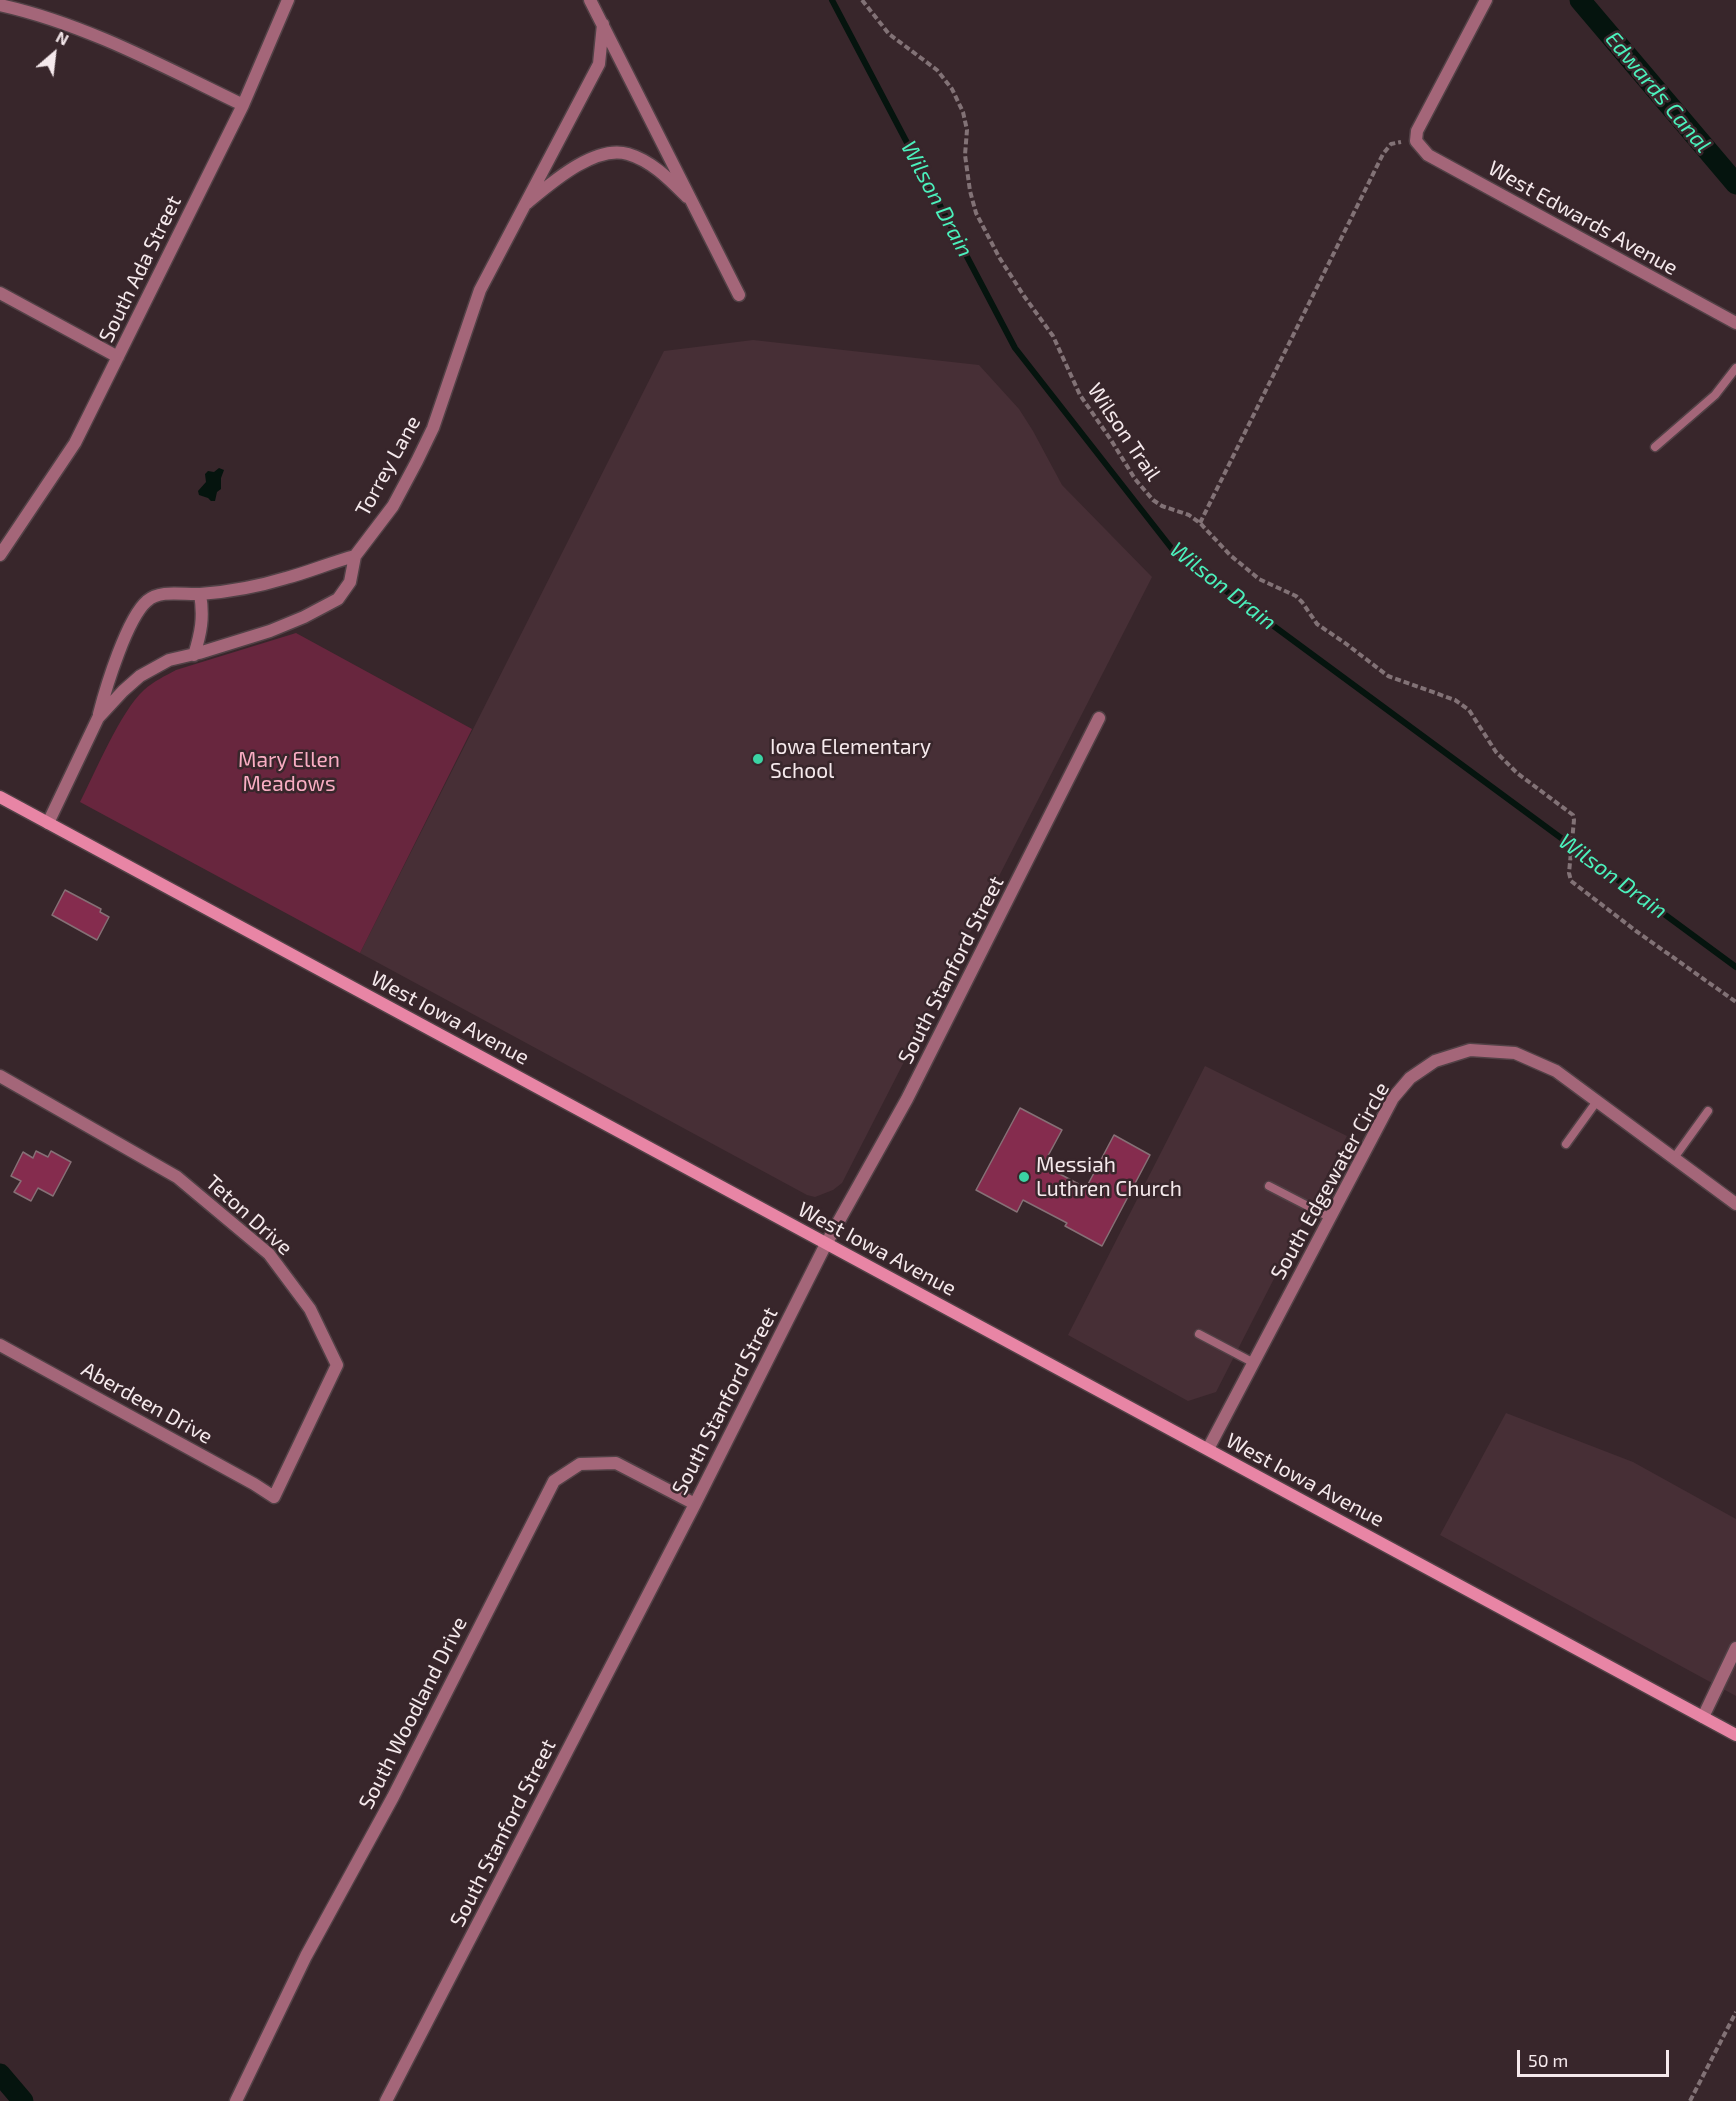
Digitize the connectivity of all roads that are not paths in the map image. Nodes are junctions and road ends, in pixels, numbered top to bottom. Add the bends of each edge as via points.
1 (288, 0) edge
2 (590, 0) edge
3 (1486, 0) edge
4 (0, 5) edge
5 (603, 24) junction
6 (243, 105) junction
7 (694, 204) junction
8 (522, 207) junction
9 (0, 293) edge
10 (740, 295) dead end
11 (1736, 323) edge
12 (118, 357) junction
13 (1736, 368) edge
14 (1655, 447) dead end
15 (3, 550) edge
16 (355, 556) junction
17 (200, 594) junction
18 (194, 655) junction
19 (98, 718) junction
20 (1099, 718) dead end
21 (0, 797) edge
22 (48, 823) junction
23 (0, 1076) edge
24 (1597, 1101) junction
25 (1708, 1111) dead end
26 (1566, 1144) dead end
27 (1674, 1158) junction
28 (1269, 1186) dead end
29 (1736, 1204) edge
30 (1331, 1218) junction
31 (826, 1244) junction
32 (1199, 1334) dead end
33 (0, 1345) edge
34 (1254, 1363) junction
35 (1208, 1449) junction
36 (273, 1497) joint
37 (695, 1504) junction
38 (1736, 1648) edge
39 (1703, 1717) junction
40 (1736, 1735) edge
41 (236, 2101) edge
42 (386, 2101) edge

1 - 6 street, South Ada Street
2 - 5 street
3 - 11 street, West Edwards Avenue via 1416,141 1428,154
4 - 6 street via 107,40
5 - 7 street
5 - 8 street, Torrey Lane via 599,64
6 - 12 street, South Ada Street
7 - 8 street via 659,170 626,153 580,163
7 - 10 street
8 - 16 street, Torrey Lane via 480,290 437,417 417,461 393,506
9 - 12 street
12 - 15 street, South Ada Street via 75,443
13 - 14 lane via 1715,395
16 - 17 street via 285,579
16 - 18 street, Torrey Lane via 350,582 338,599 270,631
17 - 18 street via 204,612
17 - 19 street via 155,596 145,602 118,656
18 - 19 street, Torrey Lane via 169,660 140,676
19 - 22 street, Torrey Lane
20 - 31 street, South Stanford Street via 907,1100
21 - 22 street, West Iowa Avenue
22 - 31 street, West Iowa Avenue
23 - 36 street, Teton Drive via 177,1177 269,1254 310,1309 337,1365
24 - 26 lane
24 - 27 street, South Edgewater Circle
24 - 30 street, South Edgewater Circle via 1556,1071 1515,1053 1470,1050 1435,1061 1410,1078 1394,1098
25 - 27 lane
27 - 29 street, South Edgewater Circle
28 - 30 lane
30 - 34 street, South Edgewater Circle
31 - 35 street, West Iowa Avenue
31 - 37 street, South Stanford Street
32 - 34 lane
33 - 36 street, Aberdeen Drive
34 - 35 street, South Edgewater Circle
35 - 39 street, West Iowa Avenue
37 - 41 street, South Woodland Drive via 616,1463 580,1464 554,1481 393,1797 306,1956
37 - 42 street, South Stanford Street
38 - 39 street
39 - 40 street, West Iowa Avenue

